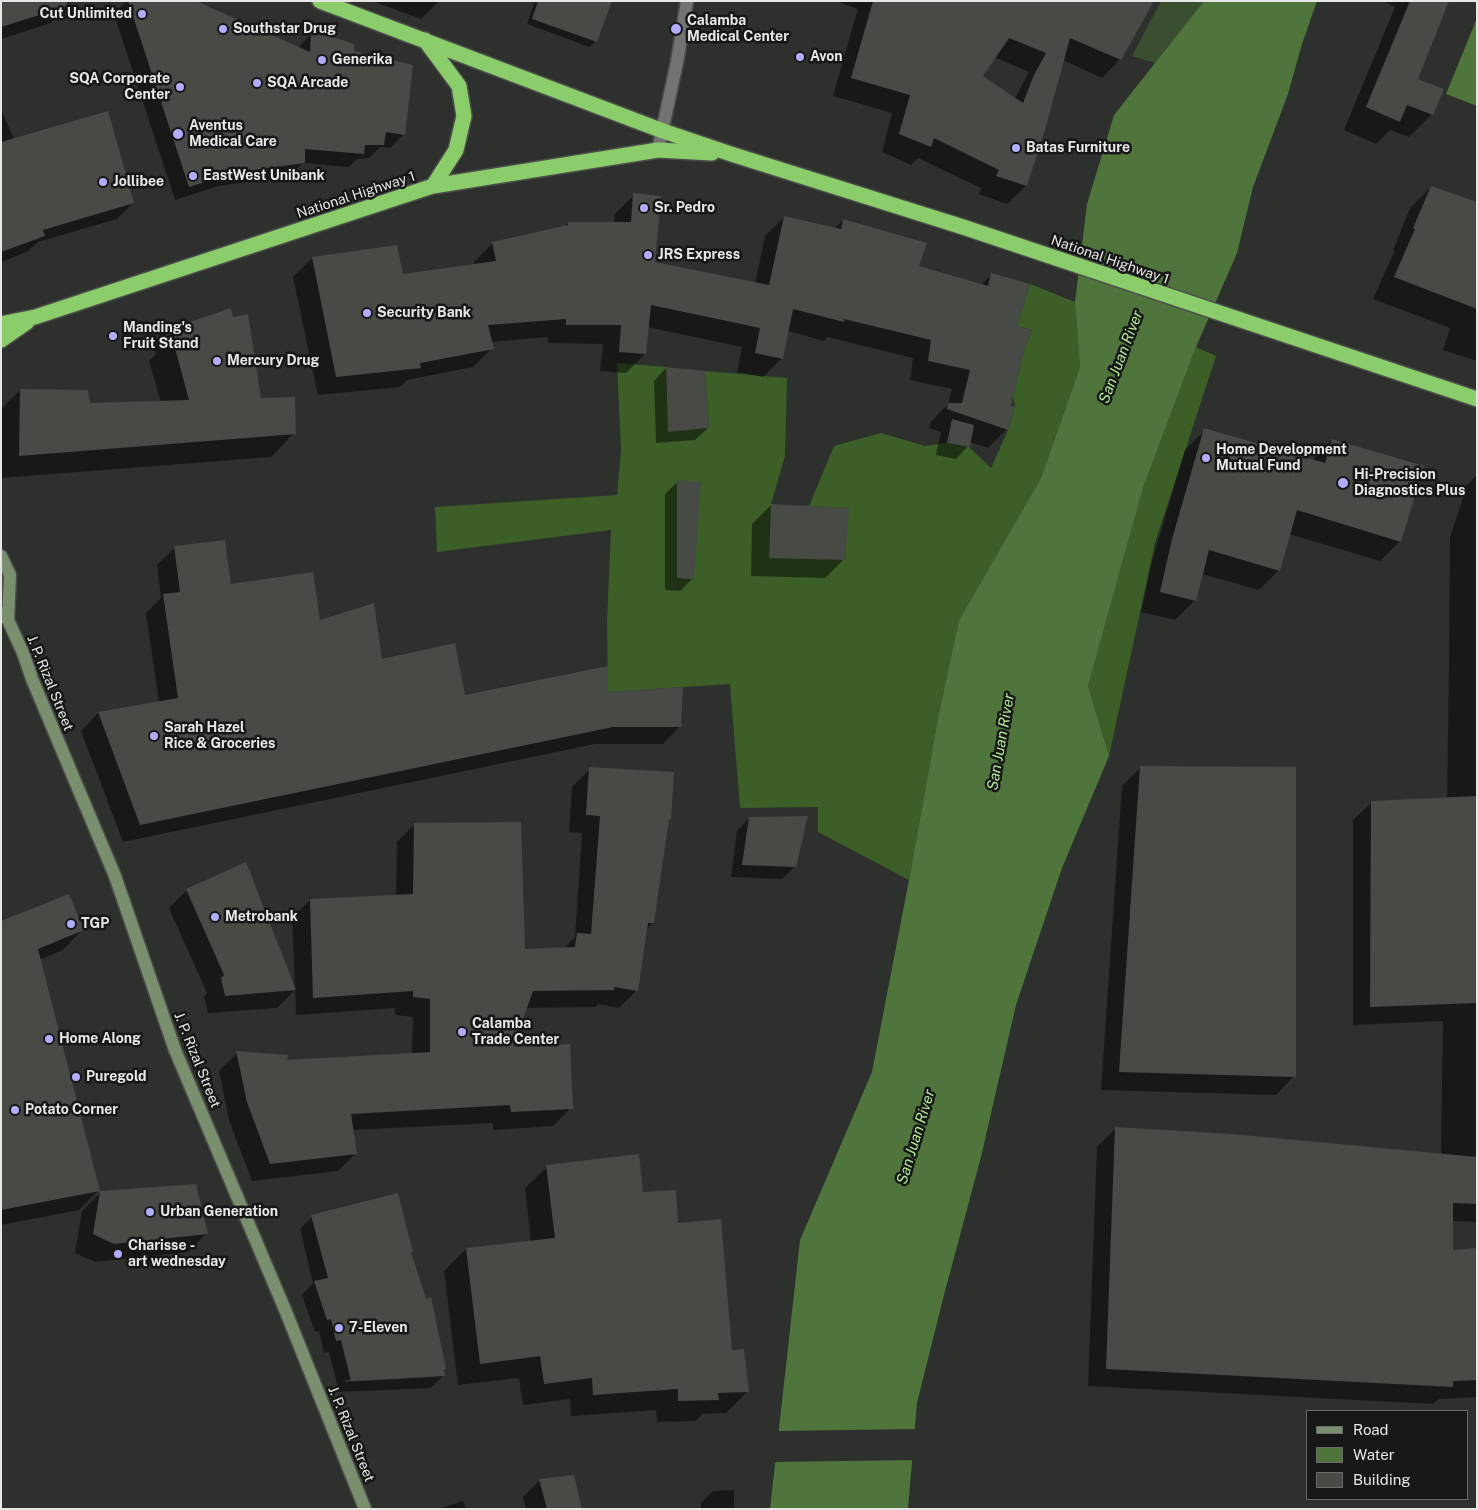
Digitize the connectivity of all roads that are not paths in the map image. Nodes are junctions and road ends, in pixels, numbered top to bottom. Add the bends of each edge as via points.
1 (320, 1) edge
2 (687, 1) edge
3 (425, 40) junction
4 (663, 131) junction
5 (658, 150) junction
6 (731, 154) junction
7 (434, 186) junction
8 (35, 317) junction
9 (1, 324) edge
10 (1, 340) edge
11 (1477, 399) edge
12 (1, 556) edge
13 (4, 616) edge
14 (364, 1509) edge

1 - 3 highway, National Highway 1
2 - 4 street
3 - 4 highway, National Highway 1
3 - 7 highway via 459,86 464,116 456,150
4 - 5 street
4 - 6 highway, National Highway 1
5 - 6 highway, National Highway 1
5 - 7 highway, National Highway 1
6 - 11 highway, National Highway 1 via 963,227
7 - 8 highway, National Highway 1
8 - 9 highway, National Highway 1
8 - 10 highway
12 - 13 main road, J. P. Rizal Street via 10,575
13 - 14 main road, J. P. Rizal Street via 23,653 115,876 175,1050

